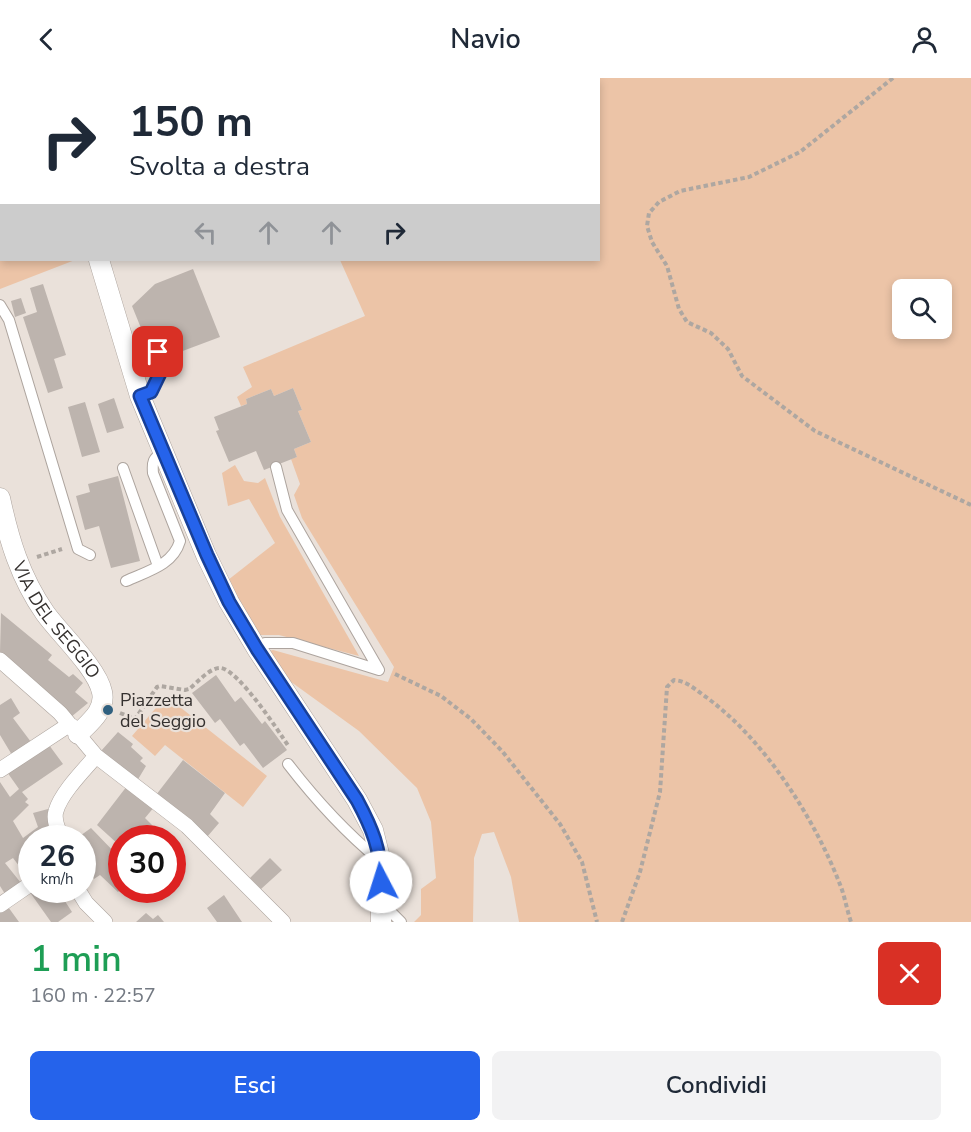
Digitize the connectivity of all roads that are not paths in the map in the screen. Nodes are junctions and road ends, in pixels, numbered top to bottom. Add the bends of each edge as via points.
1 (99, 261) edge
2 (0, 305) edge
3 (153, 339) dead end
4 (140, 396) junction
5 (163, 452) junction
6 (276, 467) dead end
7 (123, 468) dead end
8 (0, 498) edge
9 (90, 555) dead end
10 (158, 566) junction
11 (126, 581) dead end
12 (257, 649) junction
13 (0, 660) edge
14 (75, 730) junction
15 (96, 756) junction
16 (288, 764) road end
17 (0, 770) edge
18 (57, 825) edge
19 (381, 862) junction
20 (18, 892) edge
21 (381, 902) junction
22 (86, 903) edge
23 (0, 905) edge
24 (105, 922) edge
25 (283, 922) edge
26 (381, 922) edge
27 (401, 922) edge

1 - 4 street
2 - 9 lane via 9,320 76,544
3 - 4 lane via 164,365 151,392
4 - 5 street
5 - 10 lane via 152,463 153,473 180,541 177,552
5 - 12 street via 211,565
6 - 12 lane via 287,510 379,670 293,643 265,643
7 - 10 lane
8 - 14 street, VIA DEL SEGGIO via 8,534 26,582 46,614 95,675 102,692 102,706 93,719
10 - 11 lane
12 - 19 street via 357,800 373,831
13 - 14 street
14 - 15 street
14 - 17 street via 64,728
15 - 18 street via 60,800 55,812
15 - 25 street via 187,826
16 - 19 lane via 315,799
19 - 21 street
20 - 23 street
21 - 26 street
21 - 27 lane
22 - 24 street

